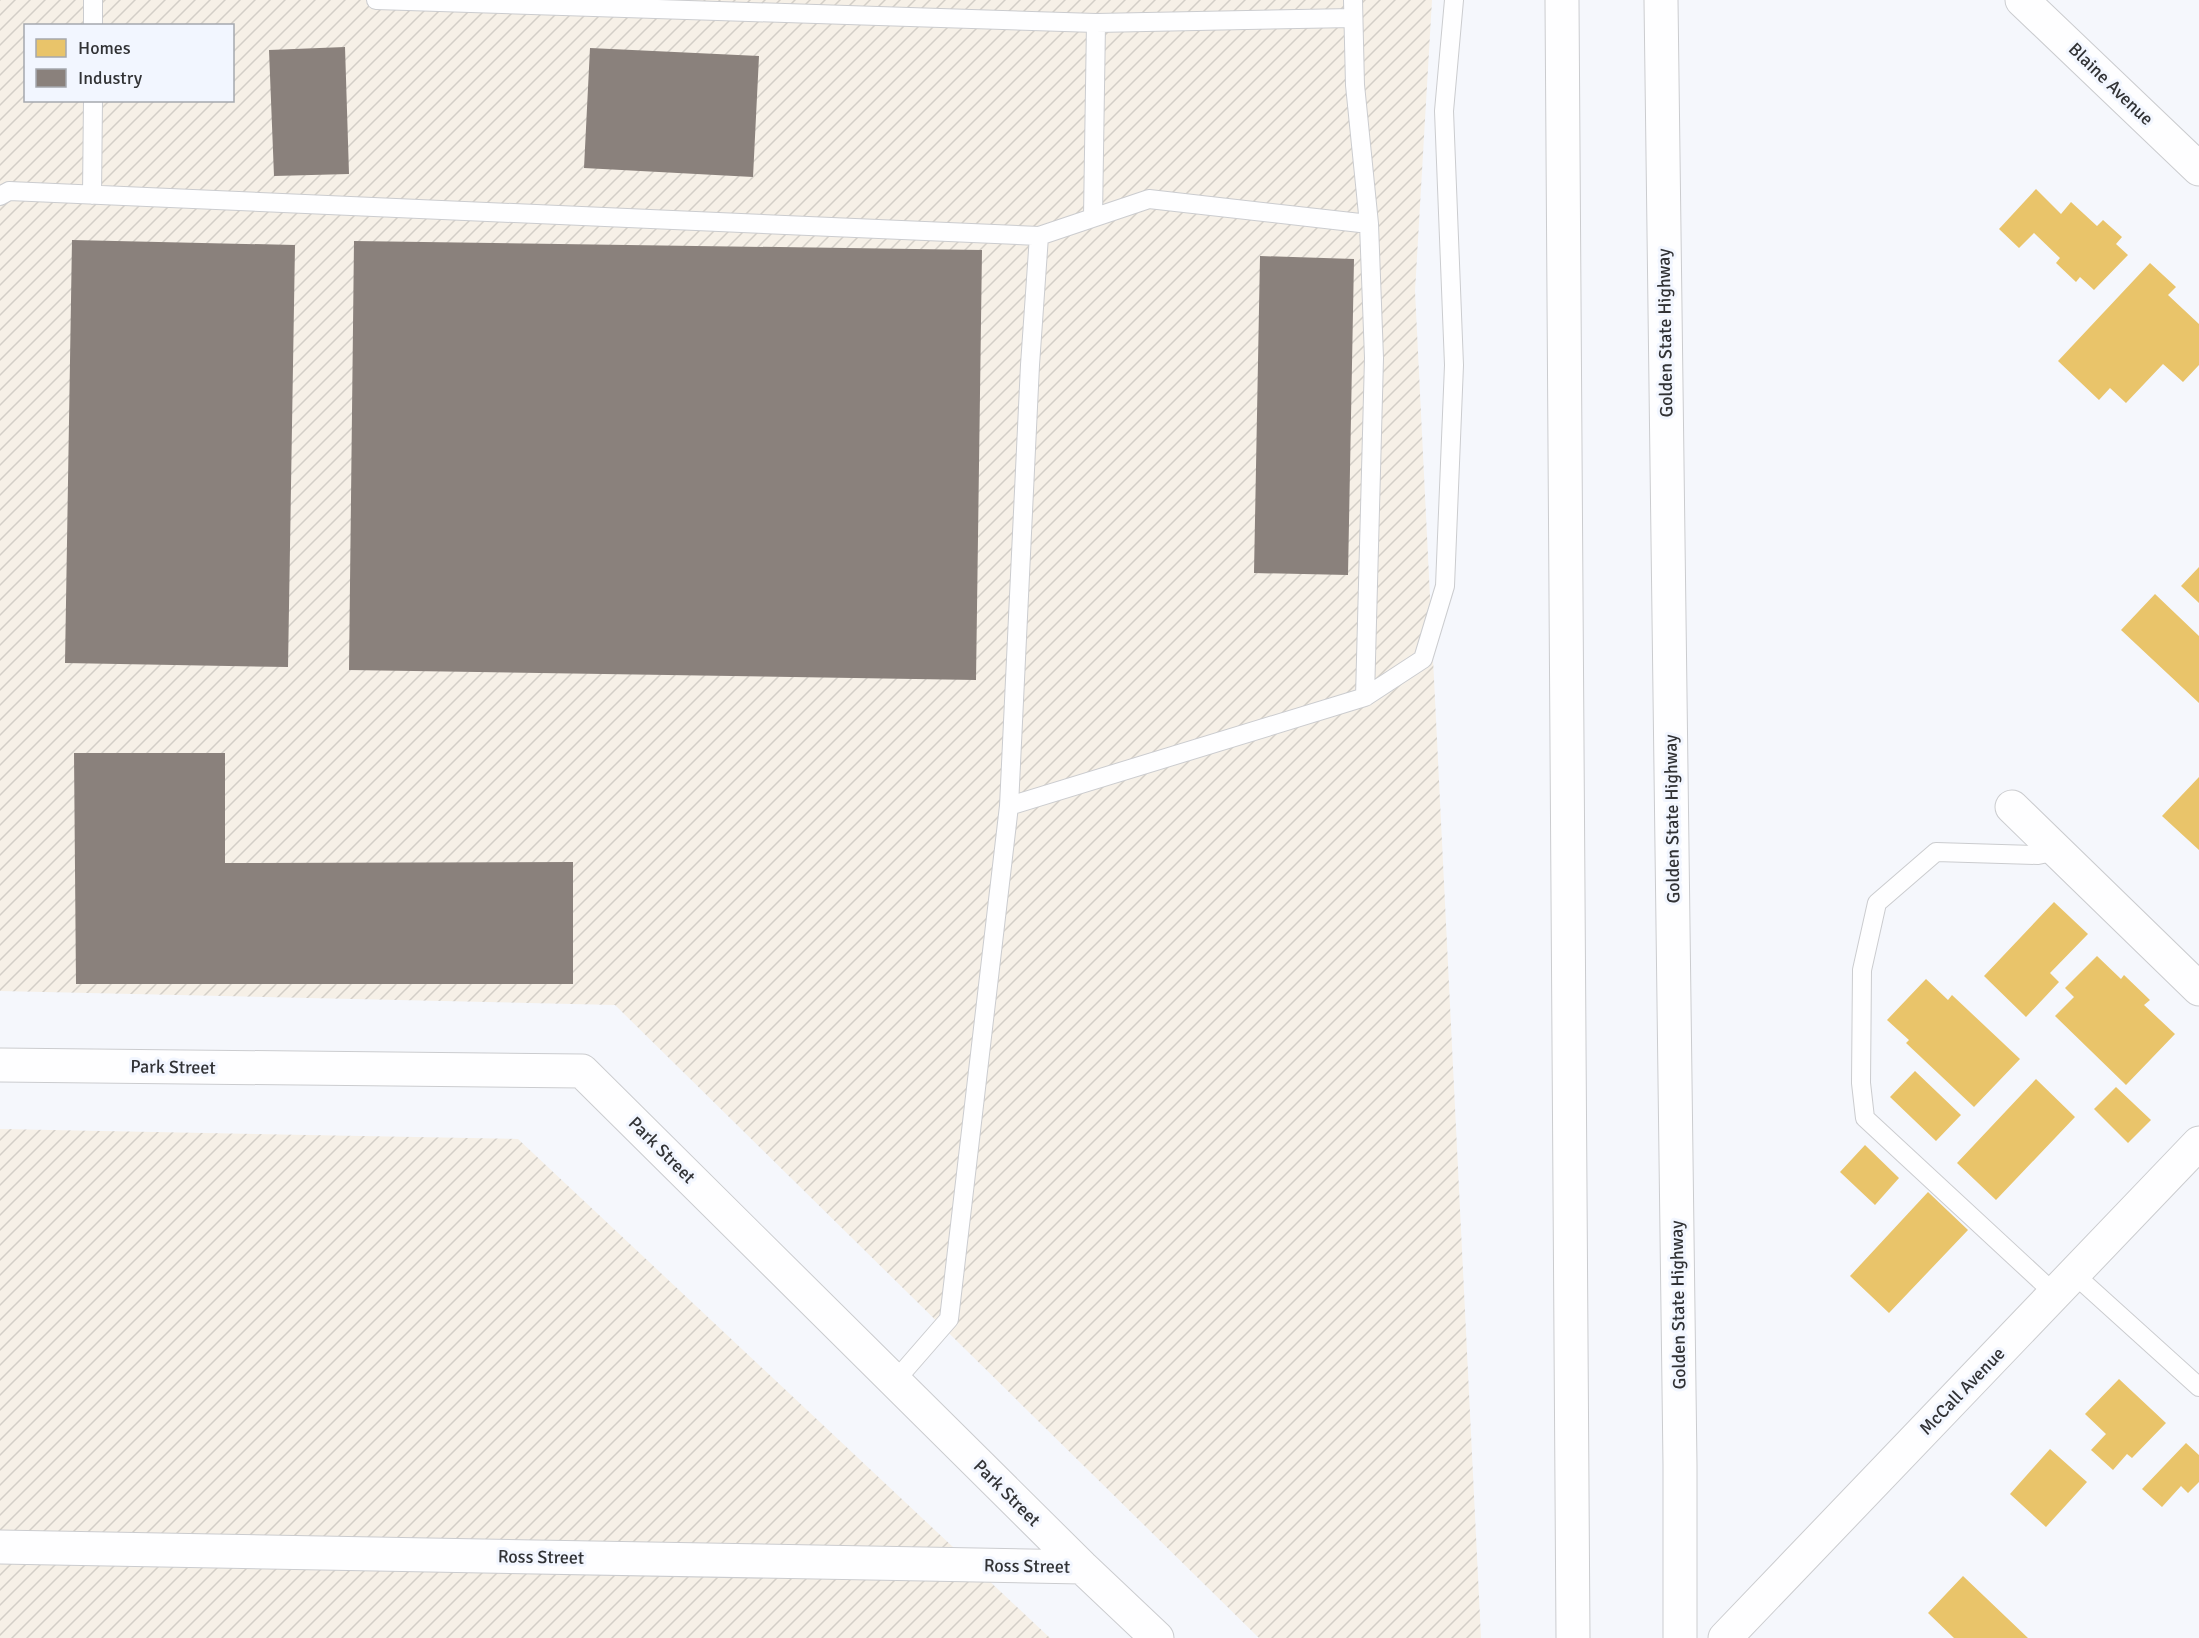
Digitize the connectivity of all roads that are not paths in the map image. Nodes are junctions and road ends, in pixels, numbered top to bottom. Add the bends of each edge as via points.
1 (93, 0) edge
2 (376, 0) edge
3 (1454, 0) edge
4 (1562, 0) edge
5 (1660, 0) edge
6 (2022, 0) edge
7 (1353, 9) edge
8 (1096, 23) junction
9 (93, 24) edge
10 (93, 102) edge
11 (2199, 169) edge
12 (92, 195) junction
13 (0, 196) edge
14 (1093, 217) junction
15 (1369, 224) junction
16 (1039, 236) junction
17 (1365, 697) junction
18 (1009, 806) junction
19 (2012, 807) dead end
20 (2058, 852) junction
21 (2199, 988) edge
22 (0, 1065) edge
23 (2199, 1143) edge
24 (2065, 1284) junction
25 (895, 1381) junction
26 (2199, 1387) edge
27 (0, 1548) edge
28 (1082, 1568) junction
29 (1573, 1627) edge
30 (1157, 1638) edge
31 (1680, 1638) edge
32 (1725, 1638) edge

1 - 9 lane
2 - 8 lane
3 - 17 lane via 1444,111 1454,365 1445,585 1423,659
4 - 29 main road
5 - 31 main road, Golden State Highway
6 - 11 main road, Blaine Avenue
7 - 8 lane
7 - 15 lane via 1355,85
8 - 14 lane
10 - 12 lane
12 - 13 lane via 9,191
12 - 16 lane
14 - 15 lane via 1149,199
14 - 16 lane
15 - 17 lane via 1374,358
16 - 18 lane
17 - 18 lane
18 - 25 lane via 949,1319
19 - 20 main road
20 - 21 main road
20 - 24 lane via 1936,852 1877,903 1862,970 1861,1083 1865,1118
22 - 25 main road, Park Street via 582,1071
23 - 24 main road, McCall Avenue
24 - 26 lane
24 - 32 main road, McCall Avenue
25 - 28 main road, Park Street
27 - 28 main road, Ross Street
28 - 30 main road, Park Street

